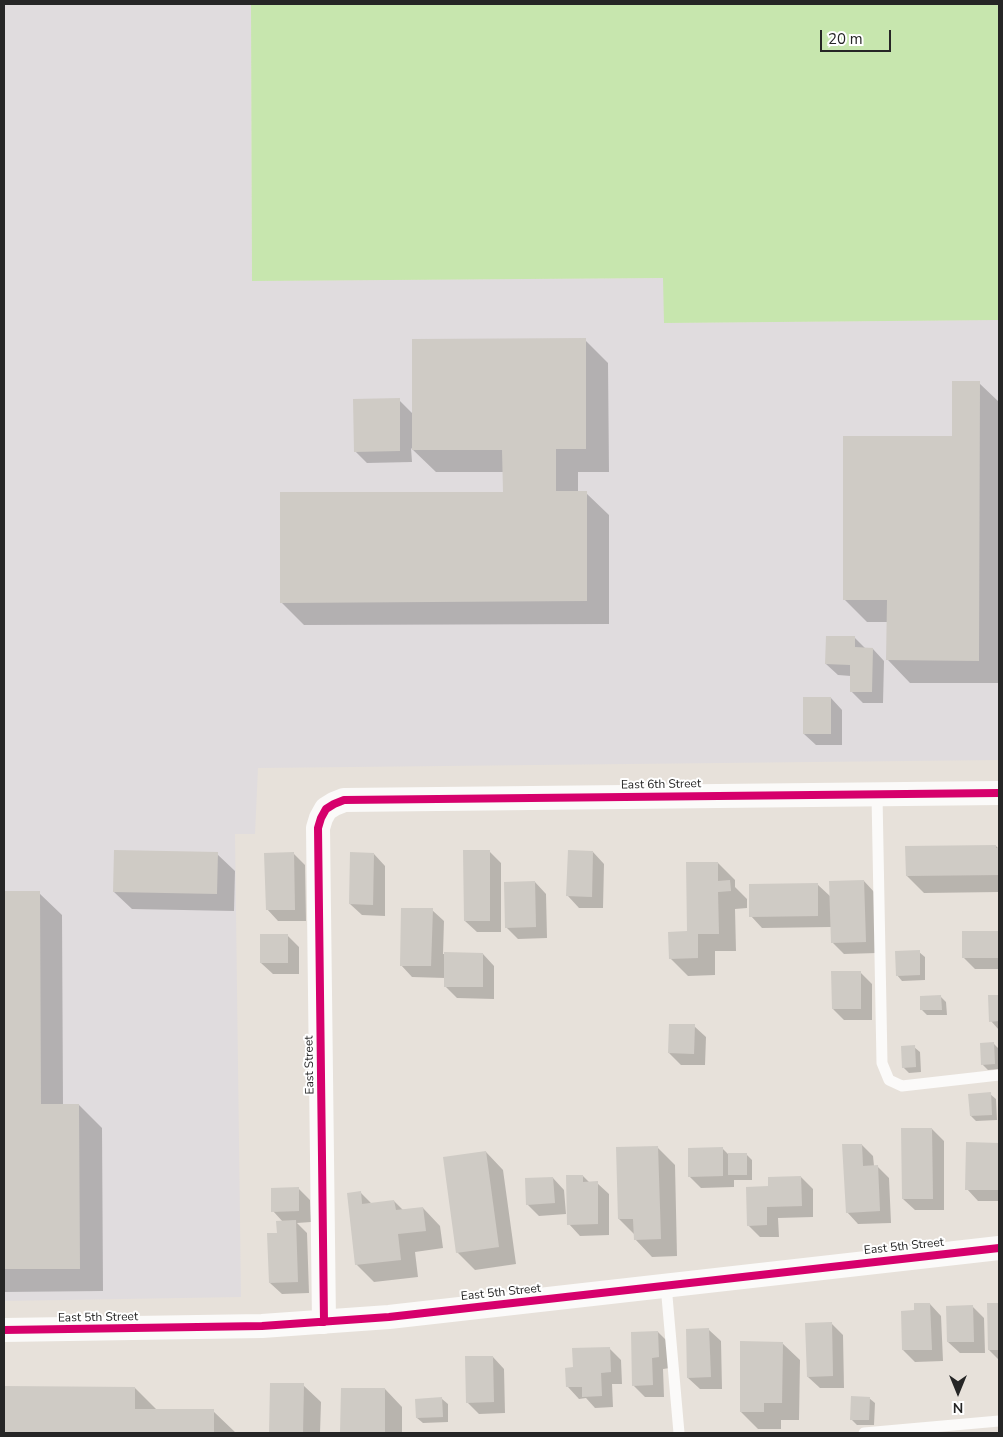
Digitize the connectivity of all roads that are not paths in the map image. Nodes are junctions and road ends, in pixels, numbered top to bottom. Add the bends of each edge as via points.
1 (999, 792) edge
2 (877, 795) junction
3 (326, 809) joint
4 (999, 1075) edge
5 (999, 1248) edge
6 (666, 1285) junction
7 (324, 1322) junction
8 (4, 1330) edge
9 (999, 1421) edge
10 (679, 1433) edge
11 (864, 1433) edge

1 - 2 street, East 6th Street
2 - 3 street, East 6th Street via 344,800
2 - 4 lane via 882,1062 889,1080 902,1086
3 - 7 street, East Street via 318,828
5 - 6 street, East 5th Street
6 - 7 street, East 5th Street
6 - 10 lane
7 - 8 street, East 5th Street
9 - 11 lane

